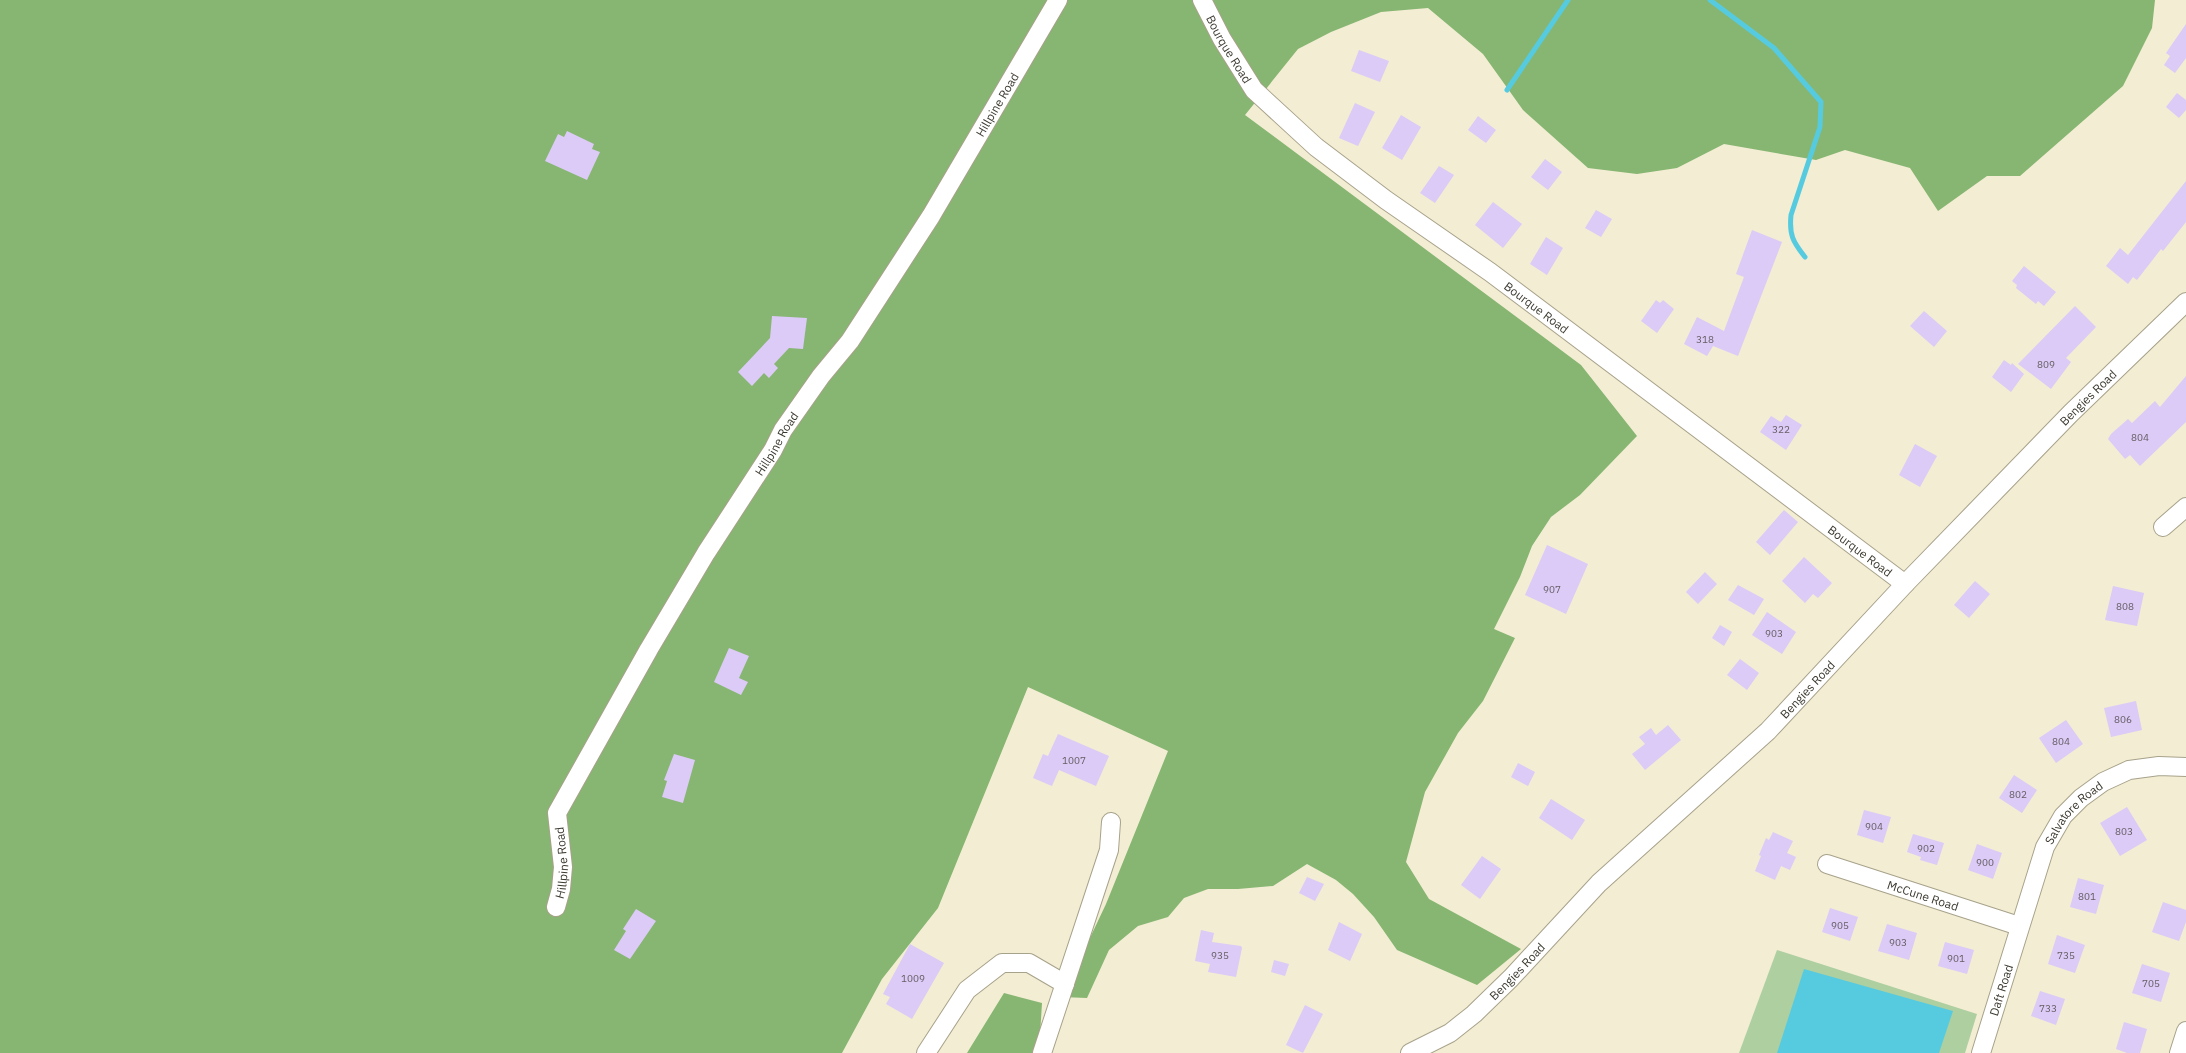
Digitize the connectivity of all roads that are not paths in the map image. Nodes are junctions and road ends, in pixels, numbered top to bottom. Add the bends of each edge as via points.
1 (1058, 0) edge
2 (1202, 0) edge
3 (2186, 302) edge
4 (2186, 507) edge
5 (2163, 528) dead end
6 (1905, 584) junction
7 (2186, 768) edge
8 (1111, 822) dead end
9 (1827, 864) dead end
10 (556, 907) dead end
11 (2020, 926) junction
12 (1065, 984) junction
13 (2186, 1031) edge
14 (926, 1053) edge
15 (1042, 1053) edge
16 (1410, 1053) edge
17 (1981, 1053) edge
18 (2179, 1053) edge

1 - 10 street, Hillpine Road via 931,216 850,341 783,430 706,553 558,813 563,867
2 - 6 street, Bourque Road via 1254,90 1316,147 1490,272
3 - 6 street, Bengies Road via 2071,413
4 - 5 street
6 - 16 street, Bengies Road via 1768,731 1599,883 1474,1014 1450,1033
7 - 11 street, Salvatore Road via 2159,766 2130,770 2103,782 2081,798 2063,816 2045,847
8 - 12 street via 1109,850
9 - 11 street, McCune Road
11 - 17 street, Daft Road
12 - 14 street via 1029,963 1002,964 967,990
12 - 15 street
13 - 18 street

